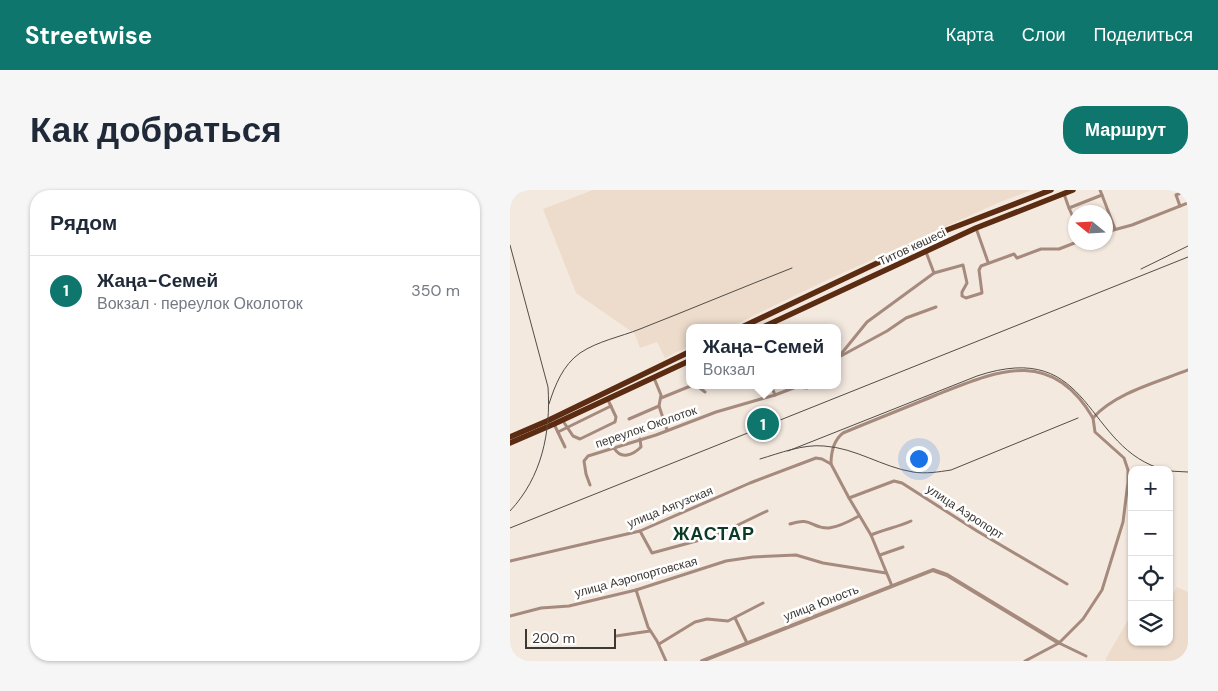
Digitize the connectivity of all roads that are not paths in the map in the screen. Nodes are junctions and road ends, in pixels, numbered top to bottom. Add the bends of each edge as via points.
1 (1052, 190) edge
2 (1073, 190) edge
3 (1100, 190) edge
4 (1188, 190) edge
5 (1064, 194) junction
6 (1102, 195) junction
7 (1188, 203) edge
8 (1068, 205) edge
9 (1077, 205) edge
10 (1180, 206) junction
11 (976, 228) junction
12 (1115, 228) joint
13 (1068, 246) edge
14 (926, 251) junction
15 (988, 262) junction
16 (934, 273) junction
17 (936, 306) dead end
18 (750, 324) edge
19 (771, 324) edge
20 (686, 354) edge
21 (841, 355) edge
22 (841, 357) edge
23 (686, 362) edge
24 (1188, 370) edge
25 (654, 378) junction
26 (686, 388) edge
27 (700, 389) edge
28 (773, 389) edge
29 (791, 389) edge
30 (705, 392) dead end
31 (775, 395) junction
32 (661, 398) junction
33 (609, 403) junction
34 (659, 406) junction
35 (1093, 418) junction
36 (630, 419) dead end
37 (562, 420) junction
38 (548, 424) junction
39 (554, 424) junction
40 (568, 427) junction
41 (667, 430) junction
42 (558, 432) junction
43 (510, 437) edge
44 (640, 439) junction
45 (510, 443) edge
46 (566, 447) dead end
47 (614, 448) junction
48 (831, 464) junction
49 (590, 485) dead end
50 (849, 498) junction
51 (767, 511) dead end
52 (859, 516) junction
53 (911, 521) dead end
54 (790, 524) dead end
55 (640, 531) junction
56 (871, 536) junction
57 (903, 547) dead end
58 (880, 555) junction
59 (510, 561) edge
60 (886, 573) junction
61 (1067, 584) dead end
62 (892, 586) junction
63 (636, 590) junction
64 (763, 604) dead end
65 (510, 616) edge
66 (735, 618) junction
67 (650, 631) junction
68 (616, 636) dead end
69 (1059, 643) junction
70 (659, 644) junction
71 (747, 644) junction
72 (1086, 656) dead end
73 (666, 661) edge
74 (702, 661) edge
75 (1025, 661) edge

1 - 18 highway, Титов көшесі via 947,230
2 - 5 highway, Титов көшесі
3 - 6 street
4 - 10 street via 1176,195
5 - 8 street
5 - 11 highway, Титов көшесі
6 - 9 street
6 - 12 street
7 - 10 street
10 - 12 street via 1132,225
11 - 14 highway, Титов көшесі
11 - 15 street
13 - 15 street via 1041,249 1017,258 1014,254
14 - 16 street
14 - 19 highway, Титов көшесі
15 - 16 street via 979,268 982,294 966,298 962,296 967,283 963,265
16 - 21 street via 867,322
17 - 22 street via 906,318
20 - 38 highway
23 - 25 highway
24 - 35 street via 1118,399
25 - 32 street
25 - 33 highway
26 - 32 street
27 - 30 street
28 - 31 street
29 - 31 street, переулок Околоток
31 - 41 street, переулок Околоток
32 - 34 street
33 - 37 highway
33 - 40 street
33 - 40 street via 615,422 580,439 575,438
34 - 36 street
34 - 41 street
35 - 48 street via 1084,403 1050,376 1013,370 984,376 843,433 837,437
35 - 69 street via 1096,432 1124,458 1128,470 1123,522 1102,590 1083,619
37 - 39 highway
37 - 40 street
38 - 39 highway
38 - 43 highway
38 - 45 highway
39 - 42 street
40 - 42 street
41 - 44 street, переулок Околоток
42 - 46 street
44 - 47 street, переулок Околоток
44 - 47 street via 641,447 630,454 623,456
47 - 49 street, переулок Околоток via 584,461
48 - 50 street
48 - 55 street, улица Аягузская via 816,458 807,460
50 - 52 street
50 - 61 street, улица Аэропорт via 894,481 902,483
51 - 55 street via 715,536 652,553
52 - 54 street via 828,528 803,520
52 - 56 street
53 - 56 street
55 - 59 street, улица Аягузская
56 - 58 street
57 - 58 street
58 - 60 street
60 - 62 street
60 - 63 street, улица Аэропортовская via 823,563 796,555 753,557 726,561
62 - 69 street, улица Юность via 933,570 947,575
62 - 71 street, улица Юность
63 - 65 street, улица Аэропортовская
63 - 67 street
64 - 66 street
66 - 70 street via 695,622
66 - 71 street
67 - 68 street
67 - 70 street
69 - 72 street
69 - 75 street
70 - 73 street
71 - 74 street, улица Юность

